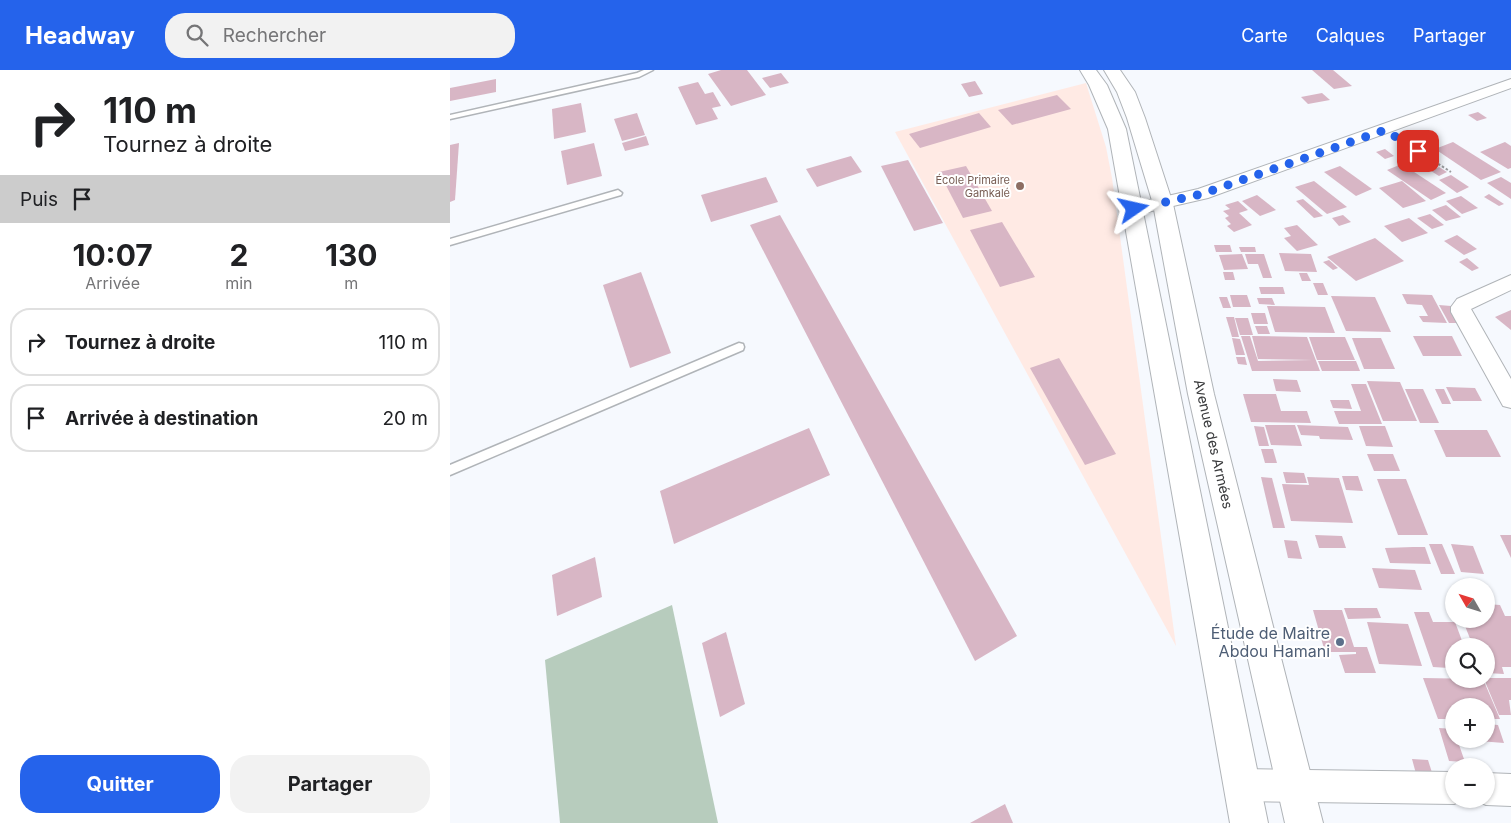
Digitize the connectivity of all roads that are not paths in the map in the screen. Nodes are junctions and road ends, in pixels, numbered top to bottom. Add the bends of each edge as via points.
1 (650, 70) edge
2 (1088, 70) edge
3 (1112, 70) edge
4 (1511, 84) edge
5 (450, 117) edge
6 (618, 194) dead end
7 (1163, 204) junction
8 (1134, 209) junction
9 (450, 242) edge
10 (1511, 282) edge
11 (739, 347) dead end
12 (1511, 399) edge
13 (450, 470) edge
14 (1241, 785) junction
15 (1296, 785) junction
16 (1445, 788) edge
17 (1495, 789) edge
18 (1511, 790) edge
19 (1249, 823) edge
20 (1304, 823) edge

1 - 5 lane
2 - 8 highway via 1117,129
3 - 7 highway, Avenue des Armées via 1126,92 1136,118
4 - 7 street via 1202,194
6 - 9 lane
7 - 8 street
7 - 15 highway, Avenue des Armées via 1201,394
8 - 14 highway
10 - 12 street via 1464,304 1461,312
11 - 13 lane
14 - 15 street
14 - 19 highway
15 - 16 street
15 - 20 highway, Avenue des Armées
17 - 18 street

